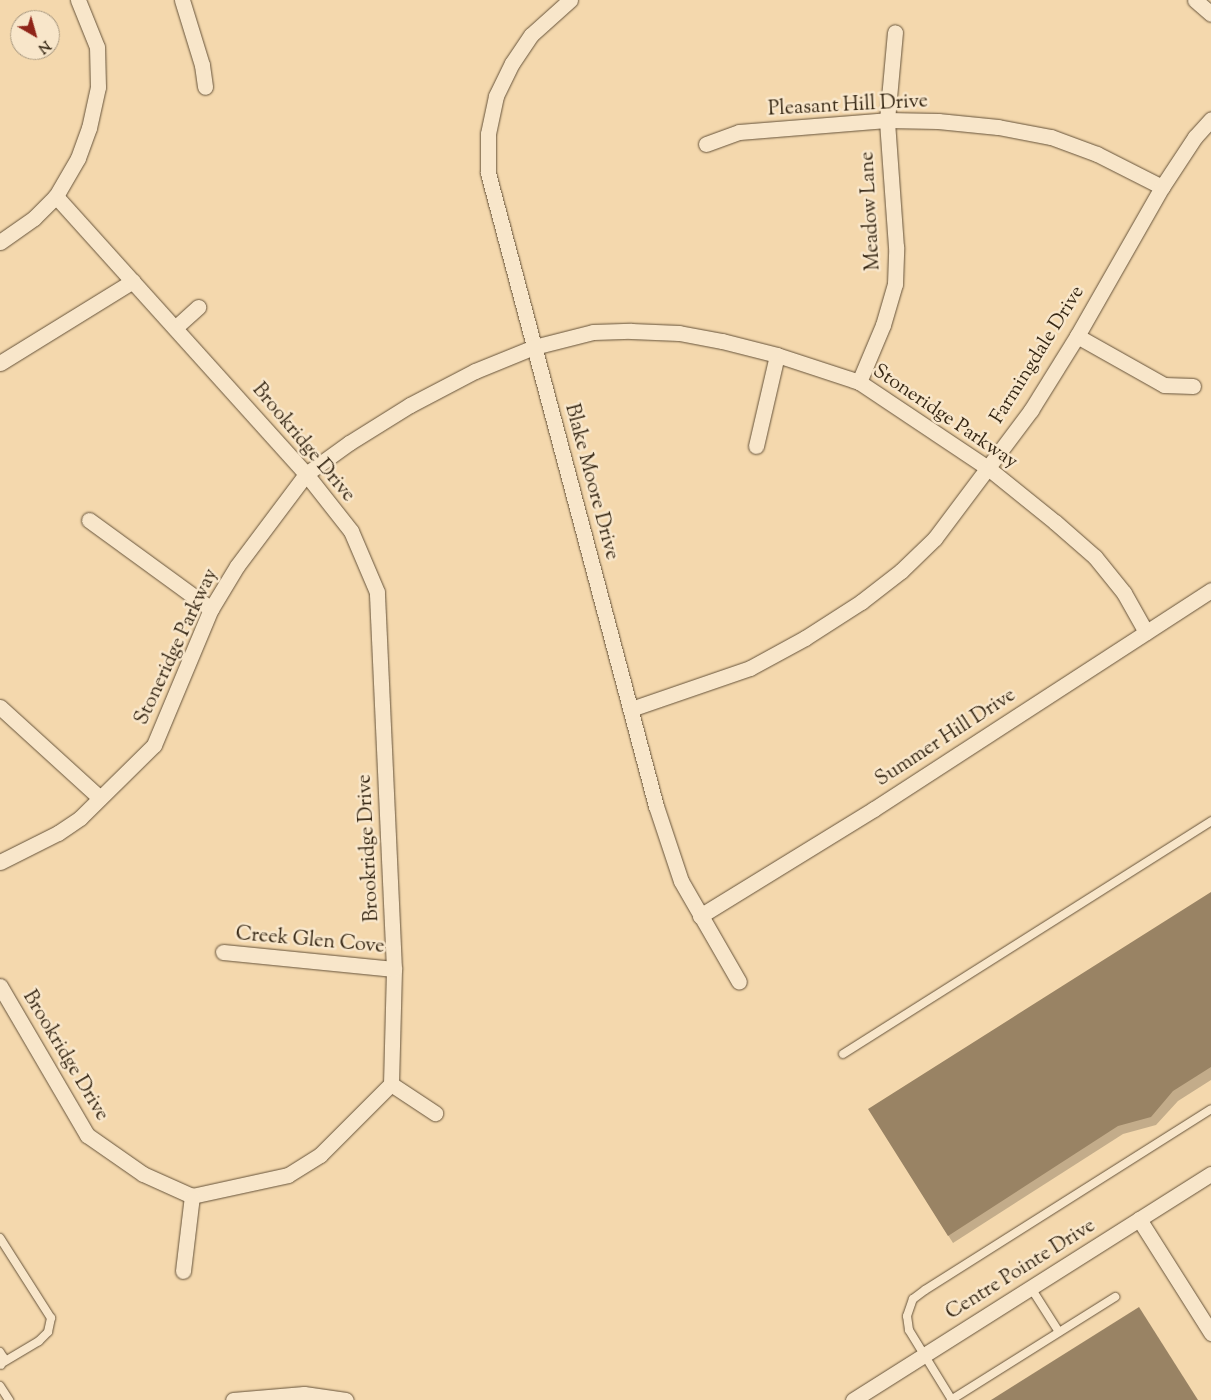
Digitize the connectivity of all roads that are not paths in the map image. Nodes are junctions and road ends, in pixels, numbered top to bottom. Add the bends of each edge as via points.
1 (78, 0) edge
2 (182, 0) edge
3 (570, 0) edge
4 (1195, 0) edge
5 (1211, 14) edge
6 (895, 32) dead end
7 (205, 87) dead end
8 (1211, 119) edge
9 (887, 120) junction
10 (706, 144) dead end
11 (1162, 187) junction
12 (56, 196) junction
13 (0, 242) edge
14 (133, 281) junction
15 (198, 307) dead end
16 (176, 327) junction
17 (1077, 336) junction
18 (534, 348) junction
19 (777, 355) junction
20 (0, 363) edge
21 (859, 382) junction
22 (1193, 386) dead end
23 (756, 446) dead end
24 (988, 468) junction
25 (306, 474) junction
26 (89, 520) dead end
27 (1211, 590) edge
28 (212, 610) junction
29 (1146, 632) junction
30 (0, 707) edge
31 (631, 709) junction
32 (100, 798) junction
33 (1211, 821) edge
34 (0, 862) edge
35 (700, 916) junction
36 (223, 952) dead end
37 (394, 968) junction
38 (740, 982) dead end
39 (0, 986) edge
40 (844, 1054) dead end
41 (391, 1084) junction
42 (1211, 1109) edge
43 (435, 1113) dead end
44 (1211, 1174) edge
45 (192, 1196) junction
46 (1139, 1219) junction
47 (0, 1238) edge
48 (183, 1270) dead end
49 (1031, 1288) junction
50 (1115, 1297) dead end
51 (1059, 1332) junction
52 (1211, 1333) edge
53 (0, 1352) edge
54 (924, 1355) junction
55 (1, 1365) edge
56 (0, 1386) edge
57 (9, 1400) edge
58 (233, 1400) edge
59 (346, 1400) edge
60 (853, 1400) edge
61 (952, 1400) edge

1 - 12 street via 97,47 98,87 95,107 78,158
2 - 7 street via 202,65
3 - 18 street, Blake Moore Drive via 531,35 512,63 496,96 488,134 488,173
4 - 5 street
6 - 9 street, Meadow Lane
8 - 11 street, Farmingdale Drive
9 - 10 street, Pleasant Hill Drive via 739,132
9 - 11 street, Pleasant Hill Drive via 998,127 1051,138 1097,154
9 - 21 street, Meadow Lane via 896,247 895,284 883,325
11 - 17 street, Farmingdale Drive
12 - 13 street via 34,218
12 - 14 street, Brookridge Drive
14 - 16 street, Brookridge Drive
14 - 20 street
15 - 16 street
16 - 25 street, Brookridge Drive
17 - 22 street via 1164,386
17 - 24 street, Farmingdale Drive via 1031,410
18 - 19 street, Stoneridge Parkway via 593,332 631,331 679,333 722,340
18 - 25 street, Stoneridge Parkway via 475,371 410,405
18 - 31 street, Blake Moore Drive
19 - 21 street, Stoneridge Parkway
19 - 23 street
21 - 24 street, Stoneridge Parkway
24 - 29 street, Stoneridge Parkway via 1095,557 1124,593
24 - 31 street, Farmingdale Drive via 935,538 901,571 861,602 750,668
25 - 28 street, Stoneridge Parkway via 237,566
25 - 37 street, Brookridge Drive via 351,531 376,592
26 - 28 street
27 - 29 street, Summer Hill Drive
28 - 32 street, Stoneridge Parkway via 154,745
29 - 35 street, Summer Hill Drive via 874,809
30 - 32 street
31 - 35 street, Blake Moore Drive via 656,806 681,881
32 - 34 street, Stoneridge Parkway via 80,818 58,833
33 - 40 lane
35 - 38 street, Blake Moore Drive
36 - 37 street, Creek Glen Cove
37 - 41 street, Brookridge Drive
39 - 45 street, Brookridge Drive via 87,1135 143,1174
41 - 43 street
41 - 45 street via 320,1156 288,1175
42 - 54 lane via 919,1294 909,1306 907,1321 911,1335
44 - 46 street, Centre Pointe Drive
45 - 48 street
46 - 49 street, Centre Pointe Drive
46 - 52 street
47 - 55 lane via 51,1318 48,1332 39,1341
49 - 51 lane
49 - 54 street, Centre Pointe Drive
50 - 51 lane
51 - 61 lane
53 - 55 lane via 3,1357
54 - 60 street, Centre Pointe Drive
54 - 61 lane
56 - 57 lane
58 - 59 street via 304,1394

